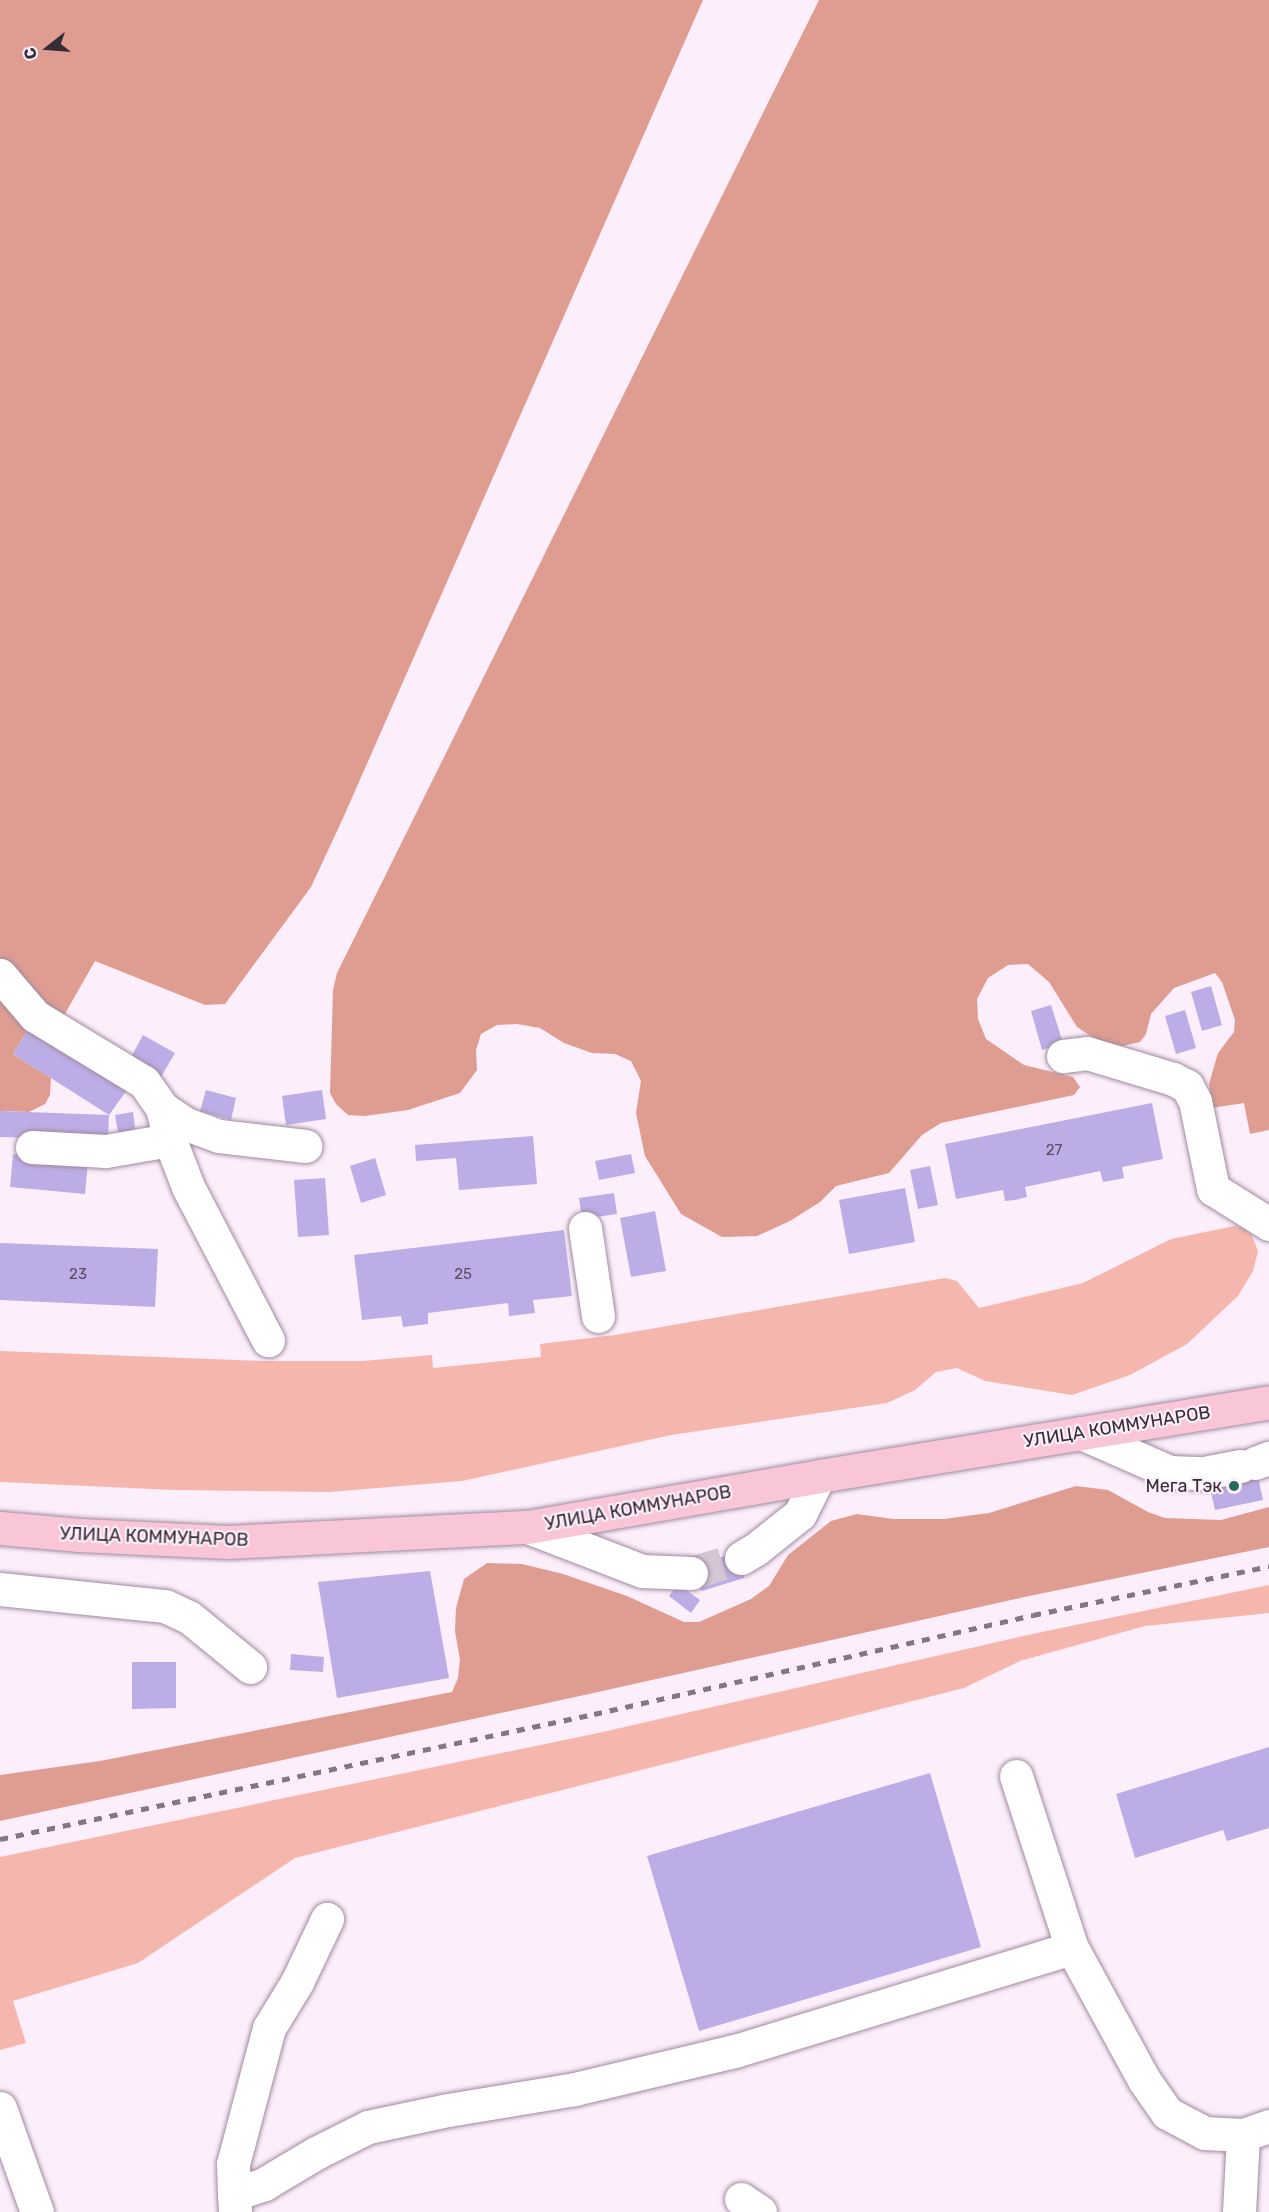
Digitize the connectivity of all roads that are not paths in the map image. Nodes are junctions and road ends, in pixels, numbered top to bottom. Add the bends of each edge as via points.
1 (0, 975) edge
2 (1063, 1056) dead end
3 (162, 1108) junction
4 (170, 1140) junction
5 (305, 1146) dead end
6 (32, 1147) dead end
7 (1269, 1224) edge
8 (585, 1228) dead end
9 (598, 1316) dead end
10 (268, 1340) dead end
11 (1269, 1402) edge
12 (1081, 1433) junction
13 (1255, 1462) edge
14 (819, 1476) junction
15 (528, 1527) junction
16 (0, 1528) edge
17 (741, 1558) tunnel mouth
18 (691, 1573) tunnel mouth
19 (0, 1589) edge
20 (250, 1666) dead end
21 (1016, 1776) dead end
22 (327, 1919) dead end
23 (1072, 1948) junction
24 (0, 2108) edge
25 (1256, 2130) edge
26 (234, 2203) edge
27 (36, 2212) edge
28 (1239, 2212) edge

1 - 3 lane via 30,1012 144,1082
2 - 7 lane via 1087,1053 1173,1078 1187,1086 1195,1101 1213,1189
3 - 4 lane
3 - 5 lane via 186,1124 219,1136
4 - 6 lane via 112,1150
4 - 10 lane via 188,1187
8 - 9 lane
11 - 12 main road, УЛИЦА КОММУНАРОВ
12 - 13 lane via 1170,1472 1204,1473
12 - 14 main road, УЛИЦА КОММУНАРОВ
14 - 15 main road, УЛИЦА КОММУНАРОВ
14 - 17 lane via 800,1514
15 - 16 main road, УЛИЦА КОММУНАРОВ via 228,1542
15 - 18 lane via 642,1571
19 - 20 lane via 165,1606 189,1617
21 - 23 lane
22 - 26 lane via 297,1982 269,2028 233,2164
23 - 25 lane via 1144,2080 1167,2113 1205,2133
23 - 26 lane via 735,2051 575,2089 368,2127 316,2153
24 - 27 lane
25 - 28 lane

